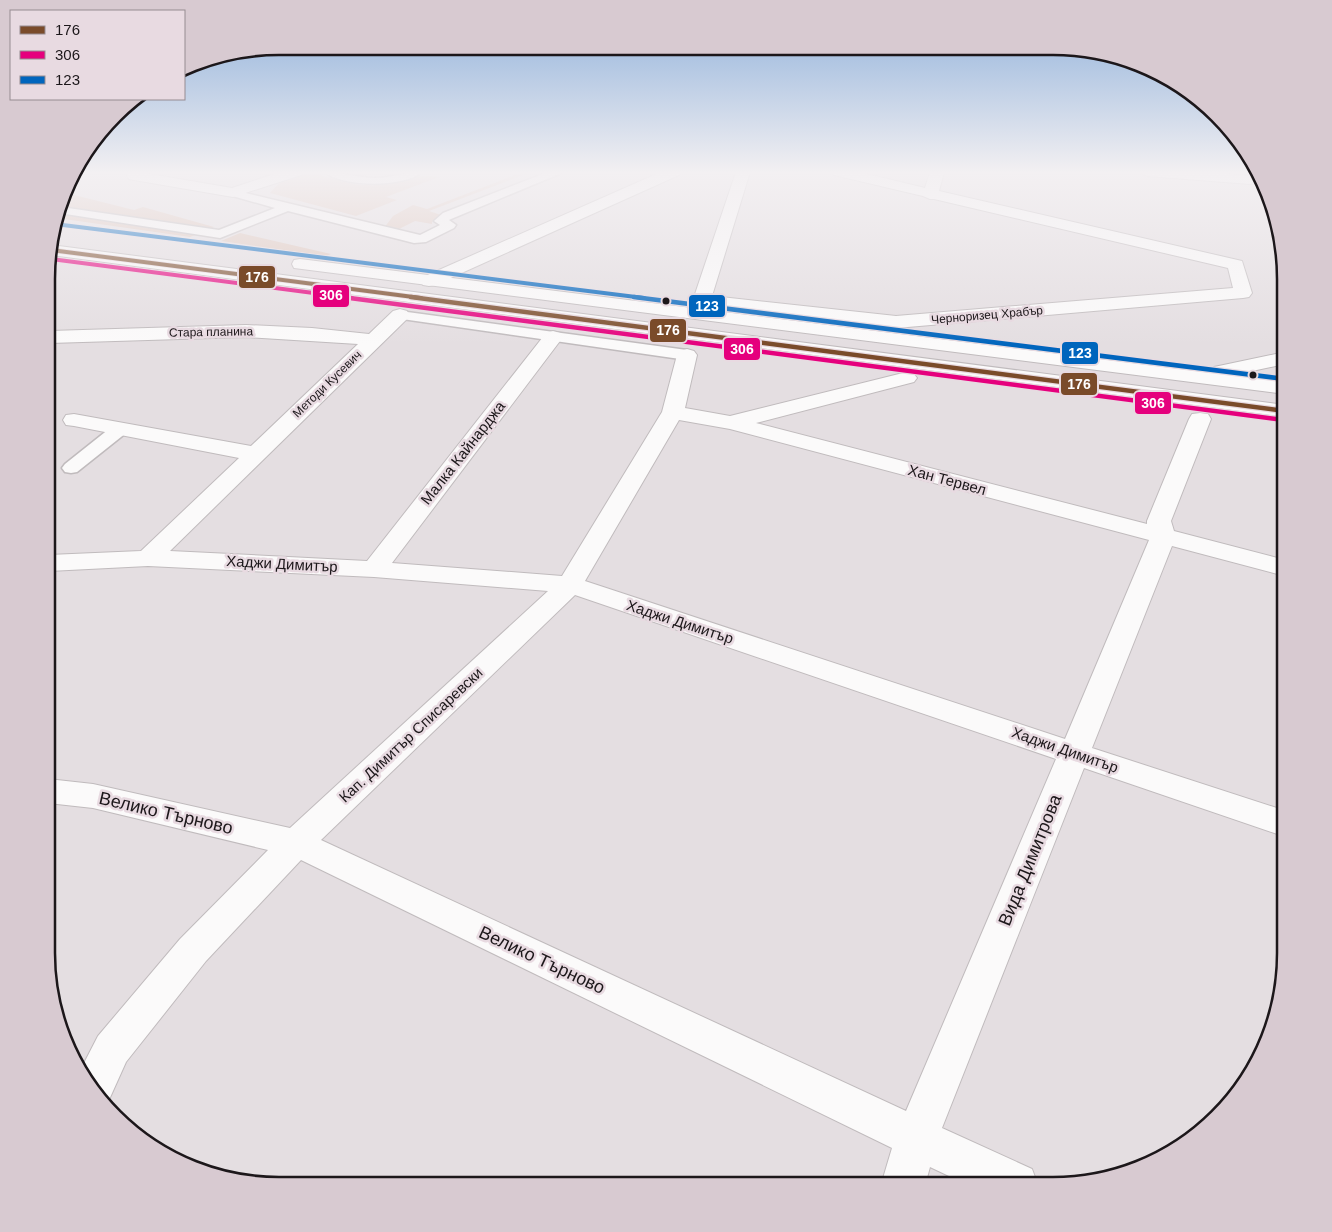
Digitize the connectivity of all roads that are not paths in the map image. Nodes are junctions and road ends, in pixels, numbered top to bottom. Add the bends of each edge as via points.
1 (190, 229) edge
2 (232, 229) edge
3 (376, 229) edge
4 (441, 229) edge
5 (545, 229) edge
6 (725, 229) edge
7 (1081, 229) edge
8 (60, 233) edge
9 (57, 251) edge
10 (429, 281) junction
11 (400, 315) joint
12 (55, 337) edge
13 (553, 337) junction
14 (372, 340) junction
15 (687, 355) joint
16 (1277, 360) edge
17 (1162, 373) junction
18 (907, 378) dead end
19 (1277, 387) edge
20 (1277, 410) edge
21 (673, 412) junction
22 (1200, 419) dead end
23 (74, 420) dead end
24 (732, 423) junction
25 (120, 429) junction
26 (255, 454) junction
27 (71, 468) dead end
28 (1163, 537) junction
29 (148, 558) junction
30 (55, 563) edge
31 (1277, 566) edge
32 (374, 568) junction
33 (570, 585) junction
34 (1074, 752) junction
35 (55, 792) edge
36 (1277, 821) edge
37 (296, 843) junction
38 (96, 1082) edge
39 (917, 1138) junction
40 (905, 1177) edge
41 (999, 1177) edge

1 - 2 lane via 220,234
3 - 4 lane via 419,240
5 - 10 street
6 - 7 street, Черноризец Храбър via 702,300 896,322 1243,292 1236,265
8 - 10 street
9 - 20 street
10 - 17 street
11 - 13 lane
11 - 14 street, Методи Кусевич
12 - 14 street, Стара планина via 246,331
13 - 15 lane
13 - 32 street, Малка Кайнарджа
14 - 26 street, Методи Кусевич
15 - 21 street, Кап. Димитър Списаревски
16 - 17 street via 1243,368
17 - 19 street
18 - 24 street, Хан Тервел
21 - 24 street, Хан Тервел
21 - 33 street, Кап. Димитър Списаревски
22 - 28 street via 1159,521
23 - 25 street
24 - 28 street, Хан Тервел
25 - 26 street
25 - 27 lane
26 - 29 street, Методи Кусевич
28 - 31 street, Хан Тервел
28 - 34 street, Вида Димитрова
29 - 30 street, Хаджи Димитър
29 - 32 street, Хаджи Димитър
32 - 33 street, Хаджи Димитър
33 - 34 street, Хаджи Димитър
33 - 37 street, Кап. Димитър Списаревски
34 - 36 street, Хаджи Димитър
34 - 39 street, Вида Димитрова
35 - 37 street, Велико Търново via 93,796
37 - 38 street, Кап. Димитър Списаревски via 193,950 112,1049
37 - 39 street, Велико Търново
39 - 40 street, Вида Димитрова
39 - 41 street, Велико Търново

